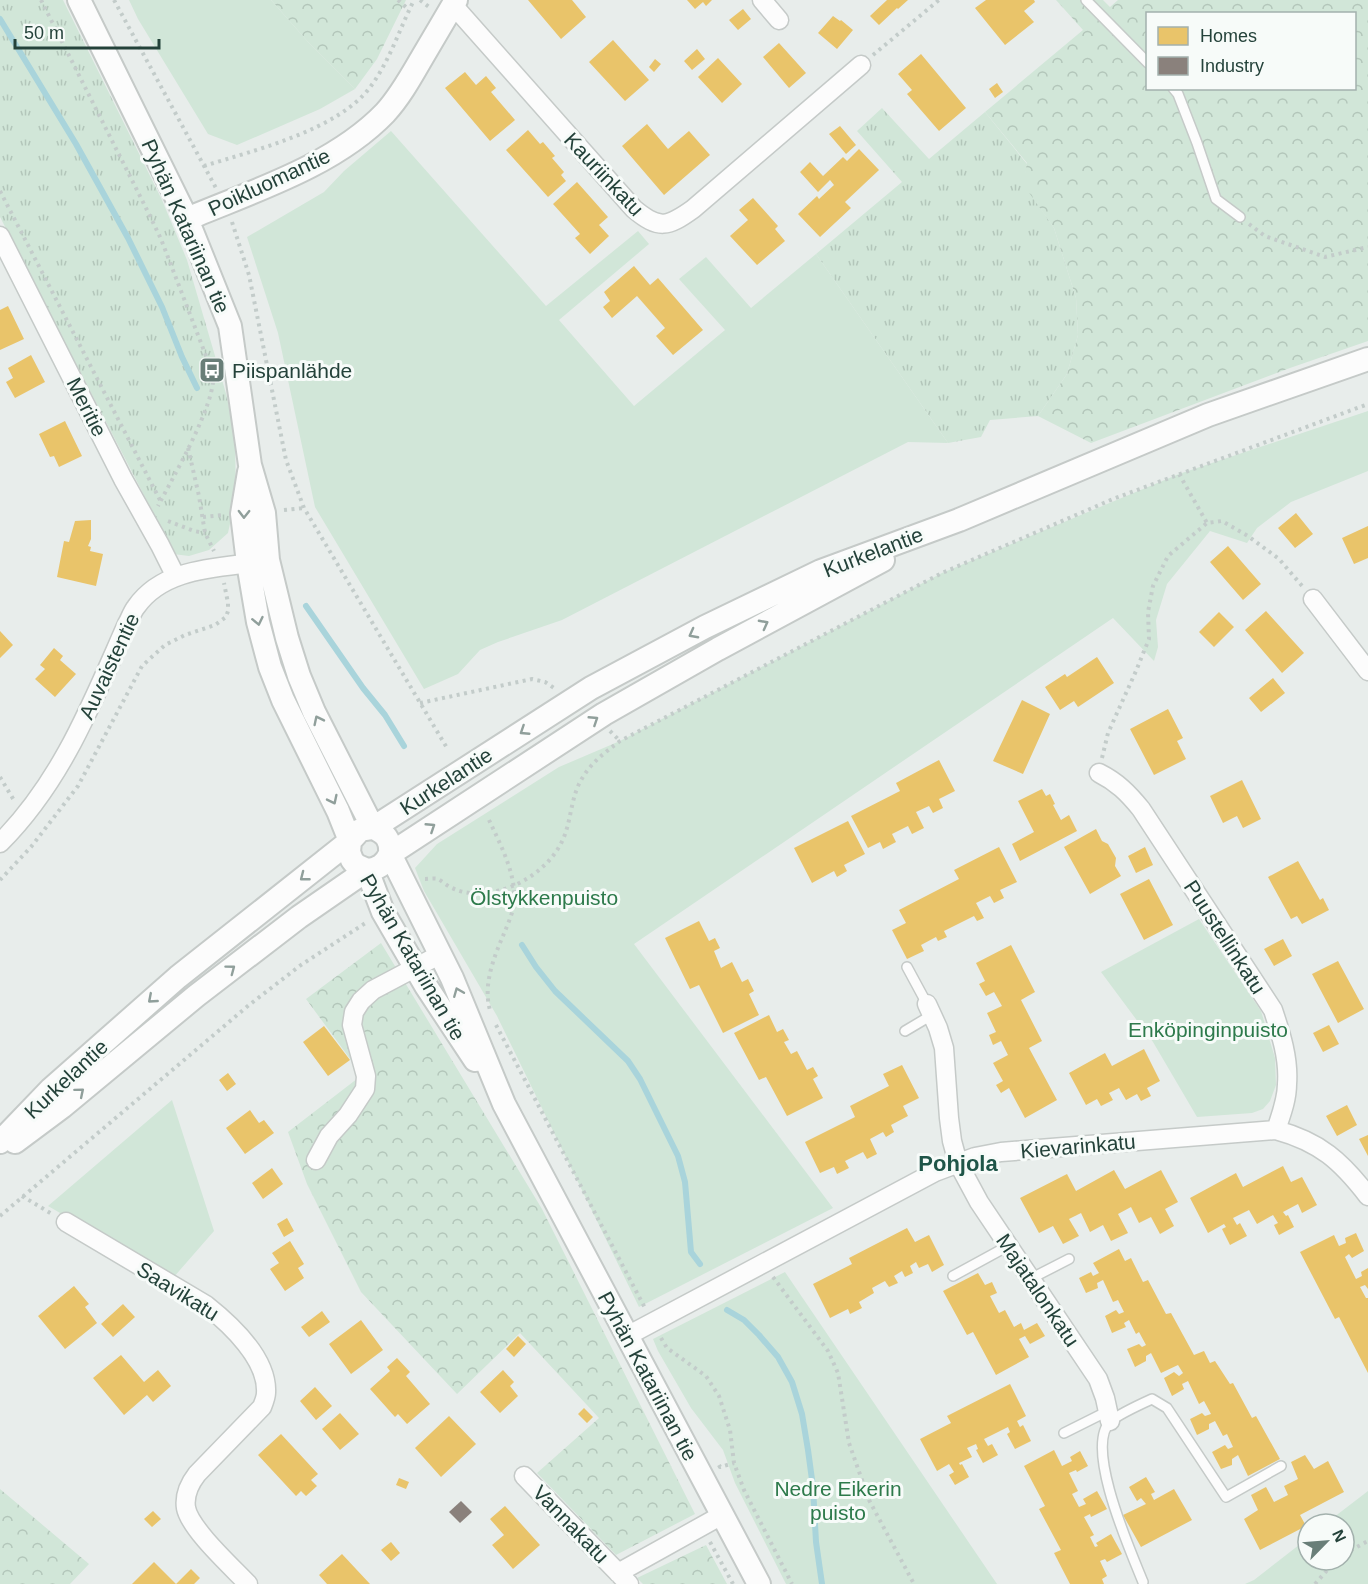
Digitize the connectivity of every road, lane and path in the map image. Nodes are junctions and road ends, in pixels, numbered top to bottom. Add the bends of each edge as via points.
1 (41, 0) edge
2 (79, 0) edge
3 (114, 0) edge
4 (398, 0) edge
5 (414, 0) edge
6 (762, 0) edge
7 (939, 0) edge
8 (1086, 0) edge
9 (454, 2) edge
10 (409, 10) junction
11 (779, 20) dead end
12 (1146, 61) edge
13 (861, 65) joint
14 (1175, 90) edge
15 (204, 166) junction
16 (0, 191) edge
17 (224, 203) junction
18 (1240, 217) joint
19 (187, 219) junction
20 (0, 236) edge
21 (1368, 247) edge
22 (1368, 360) edge
23 (1368, 404) edge
24 (188, 447) junction
25 (1179, 474) junction
26 (161, 502) junction
27 (152, 520) junction
28 (959, 520) junction
29 (1207, 523) junction
30 (205, 533) junction
31 (258, 562) junction
32 (220, 566) junction
33 (176, 577) junction
34 (1313, 599) joint
35 (1368, 670) edge
36 (554, 688) dead end
37 (420, 703) junction
38 (610, 731) dead end
39 (620, 741) junction
40 (447, 748) dead end
41 (1099, 773) joint
42 (0, 777) edge
43 (23, 817) junction
44 (489, 820) dead end
45 (373, 828) junction
46 (350, 840) junction
47 (0, 843) edge
48 (390, 854) junction
49 (367, 870) junction
50 (0, 880) edge
51 (514, 885) junction
52 (411, 898) junction
53 (383, 912) junction
54 (441, 954) junction
55 (415, 968) junction
56 (907, 968) dead end
57 (930, 1010) junction
58 (904, 1031) dead end
59 (504, 1104) junction
60 (1276, 1130) junction
61 (0, 1142) edge
62 (0, 1153) edge
63 (316, 1160) dead end
64 (958, 1163) junction
65 (22, 1196) junction
66 (1368, 1196) edge
67 (0, 1216) edge
68 (66, 1222) joint
69 (1008, 1246) junction
70 (1069, 1260) dead end
71 (763, 1264) junction
72 (953, 1276) dead end
73 (1030, 1279) junction
74 (653, 1322) junction
75 (627, 1336) junction
76 (1109, 1416) junction
77 (1064, 1433) dead end
78 (716, 1459) dead end
79 (734, 1463) junction
80 (1281, 1466) dead end
81 (524, 1476) dead end
82 (722, 1515) junction
83 (701, 1526) junction
84 (1326, 1572) edge
85 (624, 1578) edge
86 (1143, 1582) dead end
87 (248, 1584) edge
88 (733, 1584) edge
89 (759, 1584) edge
90 (792, 1584) edge
91 (914, 1584) edge
92 (1315, 1584) edge

1 - 24 path via 161,239 212,370 212,395
2 - 19 street, Pyhän Katariinan tie
3 - 15 path
4 - 10 path
5 - 10 path
6 - 11 street
7 - 13 path
8 - 12 lane
9 - 13 street, Kauriinkatu via 634,209 647,220 664,225 693,209
9 - 17 street, Poikluomantie via 403,90 385,113 315,164
10 - 15 path via 381,70 360,100 318,126
14 - 18 lane via 1216,199
15 - 17 path
16 - 26 path
17 - 19 street, Poikluomantie
17 - 37 path via 249,275 286,460 304,508
18 - 21 path via 1265,236 1325,257
19 - 31 street, Pyhän Katariinan tie via 230,326 250,465 242,514
20 - 27 street, Meritie via 123,479
22 - 28 street, Kurkelantie via 1208,415
23 - 25 path
24 - 26 path
24 - 30 path
25 - 29 path
25 - 39 path via 942,573
26 - 27 path
27 - 30 path
27 - 33 street, Meritie
28 -> 45 street, Kurkelantie via 821,571 705,627 601,682
48 -> 28 street, Kurkelantie via 604,714
29 - 34 path via 1222,521 1248,536 1280,559
29 - 41 path via 1168,556 1153,586 1148,612 1149,639 1108,733
30 - 32 path
31 - 32 street, Auvaistentie
45 -> 31 street, Pyhän Katariinan tie via 314,712
31 -> 46 street, Pyhän Katariinan tie via 258,622 270,668
32 - 33 street, Auvaistentie
32 - 50 path via 228,603 226,617 165,645 142,666 78,786 38,839
33 - 43 street, Auvaistentie via 159,585 135,608 72,745
34 - 35 street
36 - 37 path via 532,679
37 - 40 path
38 - 39 path
39 - 51 path via 597,758 580,782 564,837 554,853 535,874
41 - 60 street, Puustellinkatu via 1126,791 1141,809 1273,1010 1286,1058 1287,1084
42 - 43 path
43 - 47 street, Auvaistentie
44 - 51 path
45 - 46 street, Kurkelantie via 360,830
45 - 48 street, Pyhän Katariinan tie via 387,838
46 - 49 street, Pyhän Katariinan tie via 351,860
46 -> 61 street, Kurkelantie via 170,984 51,1089
48 - 49 street, Kurkelantie via 385,863
48 - 52 street, Pyhän Katariinan tie
49 - 53 street, Pyhän Katariinan tie
62 -> 49 street, Kurkelantie via 299,917
51 - 52 path via 500,891 465,893 438,879 424,879
51 - 74 path via 511,917 487,990 493,1021
52 - 54 street, Pyhän Katariinan tie
53 - 55 street, Pyhän Katariinan tie
53 - 65 path via 308,960 249,1005
54 - 55 street
59 -> 54 street, Pyhän Katariinan tie
55 - 59 street, Pyhän Katariinan tie
55 - 63 street via 373,990 354,1012 352,1025 366,1076 365,1089
56 - 57 lane
57 - 58 lane
57 - 64 street, Majatalonkatu via 944,1048 949,1118
59 - 75 street, Pyhän Katariinan tie
60 - 64 street, Kievarinkatu via 1001,1152
60 - 66 street, Kievarinkatu via 1320,1148 1338,1161
64 - 69 street, Majatalonkatu
64 - 71 street, Kievarinkatu
65 - 67 path
65 - 68 path
68 - 87 street, Saavikatu via 206,1305 238,1334 254,1356 265,1381 262,1407 191,1482 186,1501 196,1529
69 - 72 lane
69 - 73 street, Majatalonkatu
70 - 73 lane
71 - 74 street, Kievarinkatu
71 - 91 path via 828,1351 838,1373 849,1443 869,1500
73 - 76 street, Majatalonkatu via 1098,1379
74 - 75 street, Kievarinkatu
74 - 79 path via 667,1348 706,1376 719,1396 730,1430
75 - 82 street, Pyhän Katariinan tie
76 - 77 lane
76 - 80 lane via 1152,1399 1167,1408 1226,1497
76 - 86 lane via 1102,1437 1102,1457 1117,1516
78 - 79 path via 720,1467
79 - 90 path
81 - 85 street, Vannakatu
82 - 83 street, Vannakatu
82 - 89 street, Pyhän Katariinan tie
83 - 85 street, Vannakatu
83 - 88 path
84 - 92 path

